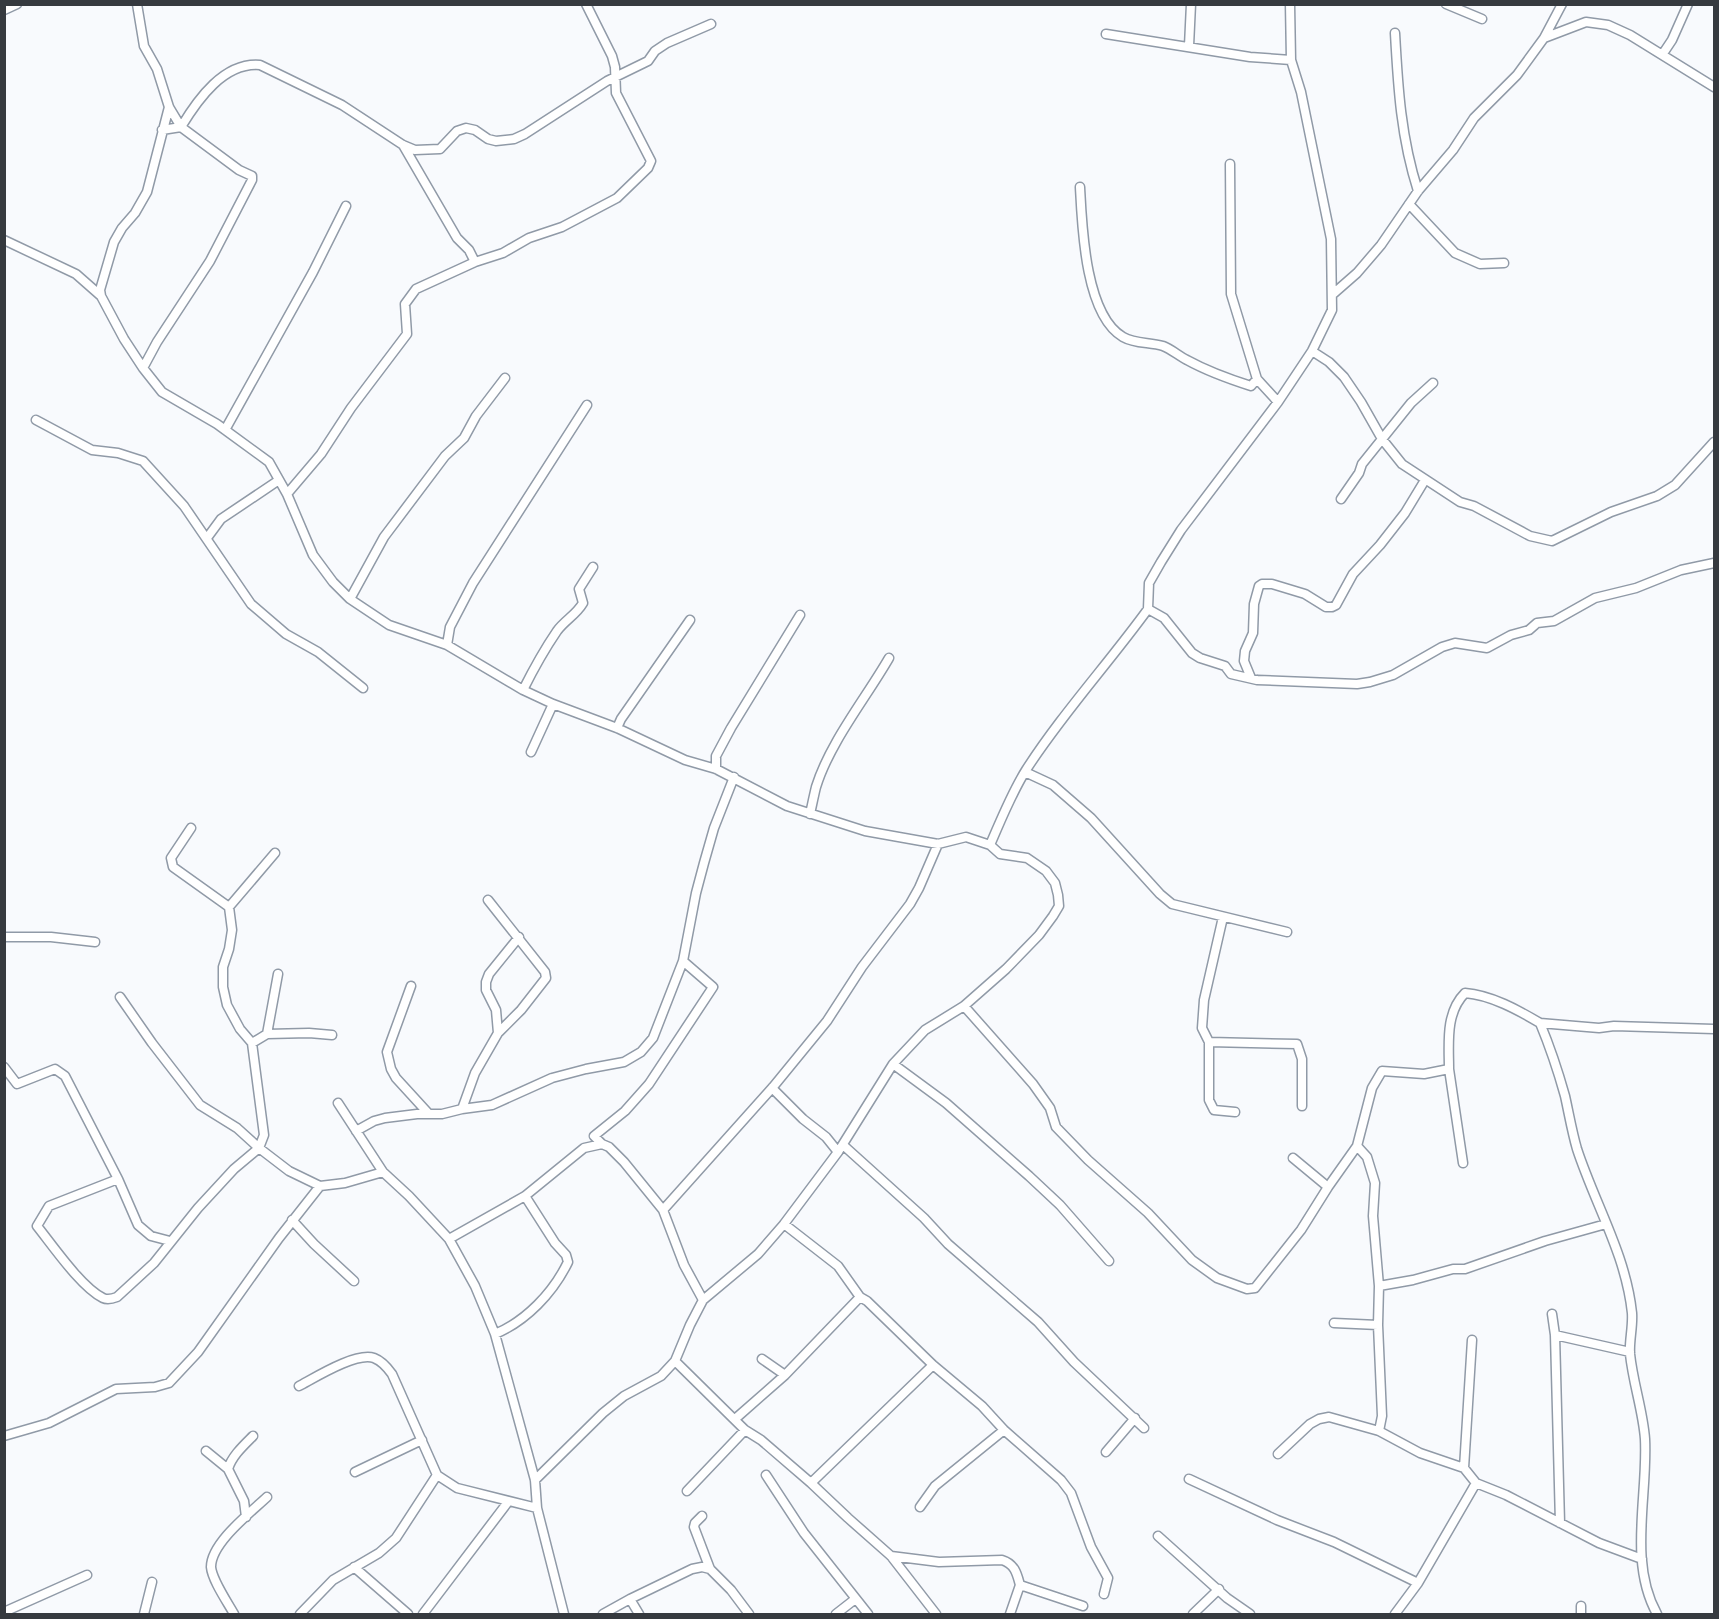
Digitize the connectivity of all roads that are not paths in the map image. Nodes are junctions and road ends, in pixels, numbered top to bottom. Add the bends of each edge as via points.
1 (17, 4) edge
2 (137, 4) edge
3 (586, 4) edge
4 (1191, 4) edge
5 (1290, 4) edge
6 (1446, 4) edge
7 (1562, 4) edge
8 (1688, 4) edge
9 (4, 10) edge
10 (1482, 19) dead end
11 (711, 24) dead end
12 (1395, 33) dead end
13 (1106, 34) dead end
14 (1544, 38) junction
15 (1189, 46) junction
16 (1662, 55) junction
17 (1291, 60) junction
18 (614, 78) junction
19 (1714, 87) edge
20 (169, 107) junction
21 (181, 127) junction
22 (162, 130) junction
23 (403, 145) junction
24 (1230, 164) dead end
25 (1080, 187) dead end
26 (1418, 191) junction
27 (1409, 204) junction
28 (346, 206) dead end
29 (4, 240) edge
30 (475, 262) junction
31 (1504, 263) dead end
32 (1333, 294) junction
33 (101, 296) junction
34 (1312, 351) junction
35 (143, 368) junction
36 (505, 378) dead end
37 (1257, 379) junction
38 (1432, 382) dead end
39 (1278, 402) junction
40 (587, 405) dead end
41 (36, 420) dead end
42 (225, 429) junction
43 (1382, 440) junction
44 (1714, 442) edge
45 (279, 480) junction
46 (1425, 480) junction
47 (287, 494) junction
48 (1341, 499) dead end
49 (207, 538) junction
50 (1714, 563) edge
51 (593, 567) dead end
52 (350, 599) junction
53 (1148, 609) junction
54 (800, 615) dead end
55 (690, 620) dead end
56 (447, 645) junction
57 (889, 658) dead end
58 (1251, 678) junction
59 (363, 688) dead end
60 (523, 690) junction
61 (553, 704) junction
62 (617, 728) junction
63 (531, 752) dead end
64 (716, 769) junction
65 (1025, 771) junction
66 (734, 777) junction
67 (810, 814) junction
68 (191, 828) dead end
69 (938, 844) junction
70 (990, 845) junction
71 (275, 853) dead end
72 (488, 900) dead end
73 (229, 906) junction
74 (1222, 917) junction
75 (1287, 932) dead end
76 (4, 937) edge
77 (519, 937) junction
78 (95, 942) dead end
79 (683, 961) junction
80 (279, 974) dead end
81 (411, 986) dead end
82 (120, 997) dead end
83 (964, 1006) junction
84 (1540, 1023) junction
85 (1714, 1029) edge
86 (498, 1033) junction
87 (267, 1034) junction
88 (332, 1035) dead end
89 (1209, 1042) junction
90 (252, 1043) junction
91 (893, 1064) junction
92 (4, 1067) edge
93 (1449, 1069) junction
94 (773, 1087) junction
95 (338, 1103) dead end
96 (1302, 1106) dead end
97 (462, 1109) junction
98 (1235, 1112) dead end
99 (428, 1113) junction
100 (356, 1131) junction
101 (602, 1144) junction
102 (1357, 1146) junction
103 (259, 1148) junction
104 (841, 1148) junction
105 (1293, 1158) dead end
106 (1463, 1163) dead end
107 (383, 1172) junction
108 (118, 1179) junction
109 (320, 1186) junction
110 (1328, 1187) junction
111 (525, 1196) junction
112 (663, 1210) junction
113 (292, 1220) junction
114 (784, 1224) junction
115 (1606, 1224) junction
116 (449, 1239) junction
117 (170, 1241) junction
118 (1109, 1262) dead end
119 (354, 1281) dead end
120 (1379, 1286) junction
121 (860, 1297) junction
122 (703, 1300) junction
123 (1552, 1314) dead end
124 (1334, 1323) dead end
125 (1378, 1324) junction
126 (495, 1334) junction
127 (1555, 1335) junction
128 (1472, 1340) dead end
129 (1630, 1352) junction
130 (762, 1359) dead end
131 (675, 1361) junction
132 (933, 1365) junction
133 (785, 1375) junction
134 (299, 1386) dead end
135 (1135, 1418) junction
136 (735, 1419) junction
137 (1144, 1428) dead end
138 (745, 1430) junction
139 (1004, 1430) junction
140 (1379, 1431) junction
141 (4, 1436) edge
142 (253, 1436) dead end
143 (422, 1440) junction
144 (206, 1451) dead end
145 (1106, 1452) dead end
146 (1278, 1454) dead end
147 (1464, 1468) junction
148 (228, 1469) junction
149 (355, 1472) dead end
150 (437, 1475) junction
151 (766, 1475) dead end
152 (1189, 1479) dead end
153 (535, 1480) junction
154 (812, 1483) junction
155 (1476, 1483) junction
156 (687, 1491) dead end
157 (267, 1497) dead end
158 (508, 1502) junction
159 (920, 1507) dead end
160 (537, 1508) junction
161 (702, 1516) dead end
162 (246, 1517) junction
163 (1560, 1522) junction
164 (1158, 1536) dead end
165 (891, 1556) junction
166 (1642, 1560) junction
167 (354, 1567) junction
168 (710, 1569) junction
169 (87, 1575) dead end
170 (152, 1582) dead end
171 (1418, 1583) junction
172 (1020, 1586) junction
173 (1219, 1589) junction
174 (1104, 1594) dead end
175 (630, 1599) junction
176 (854, 1600) junction
177 (1083, 1606) dead end
178 (4, 1612) edge
179 (144, 1614) edge
180 (234, 1614) edge
181 (300, 1614) edge
182 (408, 1614) edge
183 (423, 1614) edge
184 (564, 1614) edge
185 (603, 1614) edge
186 (639, 1614) edge
187 (749, 1614) edge
188 (836, 1614) edge
189 (868, 1614) edge
190 (936, 1614) edge
191 (1010, 1614) edge
192 (1193, 1614) edge
193 (1250, 1614) edge
194 (1395, 1614) edge
195 (1657, 1614) edge

1 - 9 street
2 - 20 street via 144,46 157,69
3 - 18 street via 612,57
4 - 15 street
5 - 17 street
6 - 10 street
7 - 14 street
8 - 16 street
11 - 18 street via 667,43 648,61
12 - 26 street via 1399,108
13 - 15 street
14 - 16 street via 1586,22 1598,23 1630,34
14 - 26 street via 1517,75 1474,118
15 - 17 street
16 - 19 street
17 - 32 street via 1331,239
18 - 23 street via 514,139 488,140 466,128 457,131 436,151
18 - 30 street via 616,93 651,161 648,168 617,198 562,227
20 - 21 street
20 - 22 street
21 - 22 street
21 - 23 street via 219,80 246,65 260,65 342,105
21 - 35 street via 248,173 252,180 210,261
22 - 33 street via 147,192 114,242
23 - 30 street
24 - 37 street via 1231,294
25 - 37 street via 1083,237 1092,284 1105,320 1129,340 1164,346 1186,360 1251,386
26 - 27 street
27 - 31 street via 1455,253 1480,264
27 - 32 street via 1382,245
28 - 42 street
29 - 33 street via 76,274
30 - 47 street via 416,289 405,304 407,334 321,454
32 - 34 street via 1332,310
33 - 35 street
34 - 39 street
34 - 43 street via 1344,377
35 - 42 street via 162,392
36 - 52 street via 476,416 465,438 445,456 384,537
37 - 39 street
38 - 43 street
39 - 53 street via 1161,561 1149,583
40 - 56 street via 473,583 450,627
41 - 49 street via 92,450 143,461
42 - 45 street via 269,462
43 - 46 street via 1402,464
43 - 48 street
44 - 46 street via 1675,485 1657,496 1611,512 1552,541 1530,536
45 - 47 street
45 - 49 street via 221,519
46 - 58 street via 1406,513 1353,574 1332,607 1272,584 1259,586 1253,633 1244,661
47 - 52 street via 313,555
49 - 59 street via 251,604
50 - 58 street via 1595,598 1554,621 1538,623 1486,648 1455,643 1442,647 1379,680 1339,684
51 - 60 street via 579,589 583,603 578,613 559,628
52 - 56 street via 389,625
53 - 58 street via 1164,618 1192,653 1226,666 1232,674
53 - 65 street
54 - 64 street via 731,728 716,756
55 - 62 street
56 - 60 street
57 - 67 street via 828,760
60 - 61 street
61 - 62 street
61 - 63 street
62 - 64 street via 685,760
64 - 66 street
65 - 70 street
65 - 74 street via 1053,785 1091,818 1172,904
66 - 67 street
66 - 79 street via 701,873
67 - 69 street via 865,831
68 - 73 street via 171,858 173,867
69 - 70 street via 966,837
69 - 94 street via 910,904 827,1021
70 - 83 street via 1000,854 1027,858 1046,871 1055,884 1059,906 1039,935
71 - 73 street
72 - 77 street
73 - 90 street via 232,930 222,987 226,1005
74 - 75 street
74 - 89 street via 1204,1000 1202,1028
76 - 78 street
77 - 86 street via 486,982 496,1010
77 - 86 street via 546,978
79 - 97 street via 653,1038 633,1059 552,1078 492,1105
79 - 101 street via 713,987 710,995 649,1084 625,1111 594,1136
80 - 87 street
81 - 99 street via 387,1052 396,1078
82 - 103 street via 200,1105 237,1128
83 - 91 street via 925,1030
83 - 110 street via 1033,1084 1050,1108 1056,1127 1192,1260 1217,1278 1247,1289 1255,1288 1301,1230
84 - 85 street
84 - 93 street via 1507,1006 1465,993 1451,1021
84 - 115 street via 1578,1151
86 - 97 street via 475,1073
87 - 88 street
87 - 90 street
89 - 96 street via 1296,1044 1302,1059
89 - 98 street via 1209,1100 1214,1110
90 - 103 street via 264,1135
91 - 104 street
91 - 118 street via 946,1103 1029,1176
92 - 108 street via 17,1084 55,1069 65,1076
93 - 102 street via 1424,1074 1382,1071 1372,1088
93 - 106 street
94 - 104 street via 803,1119
94 - 112 street
95 - 100 street
97 - 99 street
99 - 100 street via 385,1118
100 - 107 street
101 - 111 street via 584,1148
101 - 112 street via 624,1162
102 - 110 street
102 - 120 street via 1367,1157 1375,1184 1373,1216
103 - 109 street
103 - 117 street via 227,1177
104 - 114 street
104 - 135 street via 1038,1322 1074,1362
105 - 110 street
107 - 109 street via 354,1182
107 - 116 street
108 - 117 street via 138,1225 151,1236
108 - 117 street via 49,1206 37,1226 77,1276 102,1298 117,1297 154,1263
109 - 113 street
111 - 116 street
111 - 126 street via 568,1262 531,1311
112 - 122 street via 684,1265
113 - 119 street
113 - 141 street via 198,1352 169,1383 116,1389 50,1423
114 - 121 street via 838,1266
114 - 122 street via 758,1254
115 - 120 street via 1465,1269
115 - 129 street via 1628,1290 1632,1316
116 - 126 street
120 - 125 street
121 - 132 street
121 - 133 street
122 - 131 street
123 - 127 street
124 - 125 street
125 - 140 street via 1382,1416
126 - 153 street
127 - 129 street
127 - 163 street
128 - 147 street
129 - 166 street via 1645,1439
130 - 133 street
131 - 136 street
131 - 153 street via 661,1376 624,1396 603,1413
132 - 139 street
132 - 154 street
133 - 136 street
134 - 143 street via 351,1361 373,1358 392,1374
135 - 137 street
135 - 145 street
136 - 138 street
138 - 154 street
138 - 156 street
139 - 159 street via 935,1485
139 - 174 street via 1071,1493 1091,1547 1108,1578
140 - 146 street via 1329,1417 1319,1419
140 - 147 street via 1420,1454
142 - 148 street
143 - 149 street
143 - 150 street
144 - 148 street
147 - 155 street
148 - 162 street via 244,1501
150 - 158 street via 457,1488
150 - 167 street via 396,1538
151 - 176 street
152 - 171 street
153 - 160 street
154 - 165 street
155 - 163 street
155 - 171 street
157 - 162 street
158 - 160 street
158 - 183 street
160 - 184 street
161 - 168 street via 694,1527
162 - 180 street via 219,1544 211,1566
163 - 166 street
164 - 173 street
165 - 172 street via 939,1562 1002,1560 1015,1569
165 - 190 street
166 - 195 street via 1649,1597
167 - 181 street via 333,1580
167 - 182 street
168 - 175 street via 692,1569
168 - 187 street
169 - 178 street
170 - 179 street
171 - 194 street
172 - 177 street
172 - 191 street
173 - 192 street
173 - 193 street
175 - 185 street
175 - 186 street
176 - 188 street
176 - 189 street

